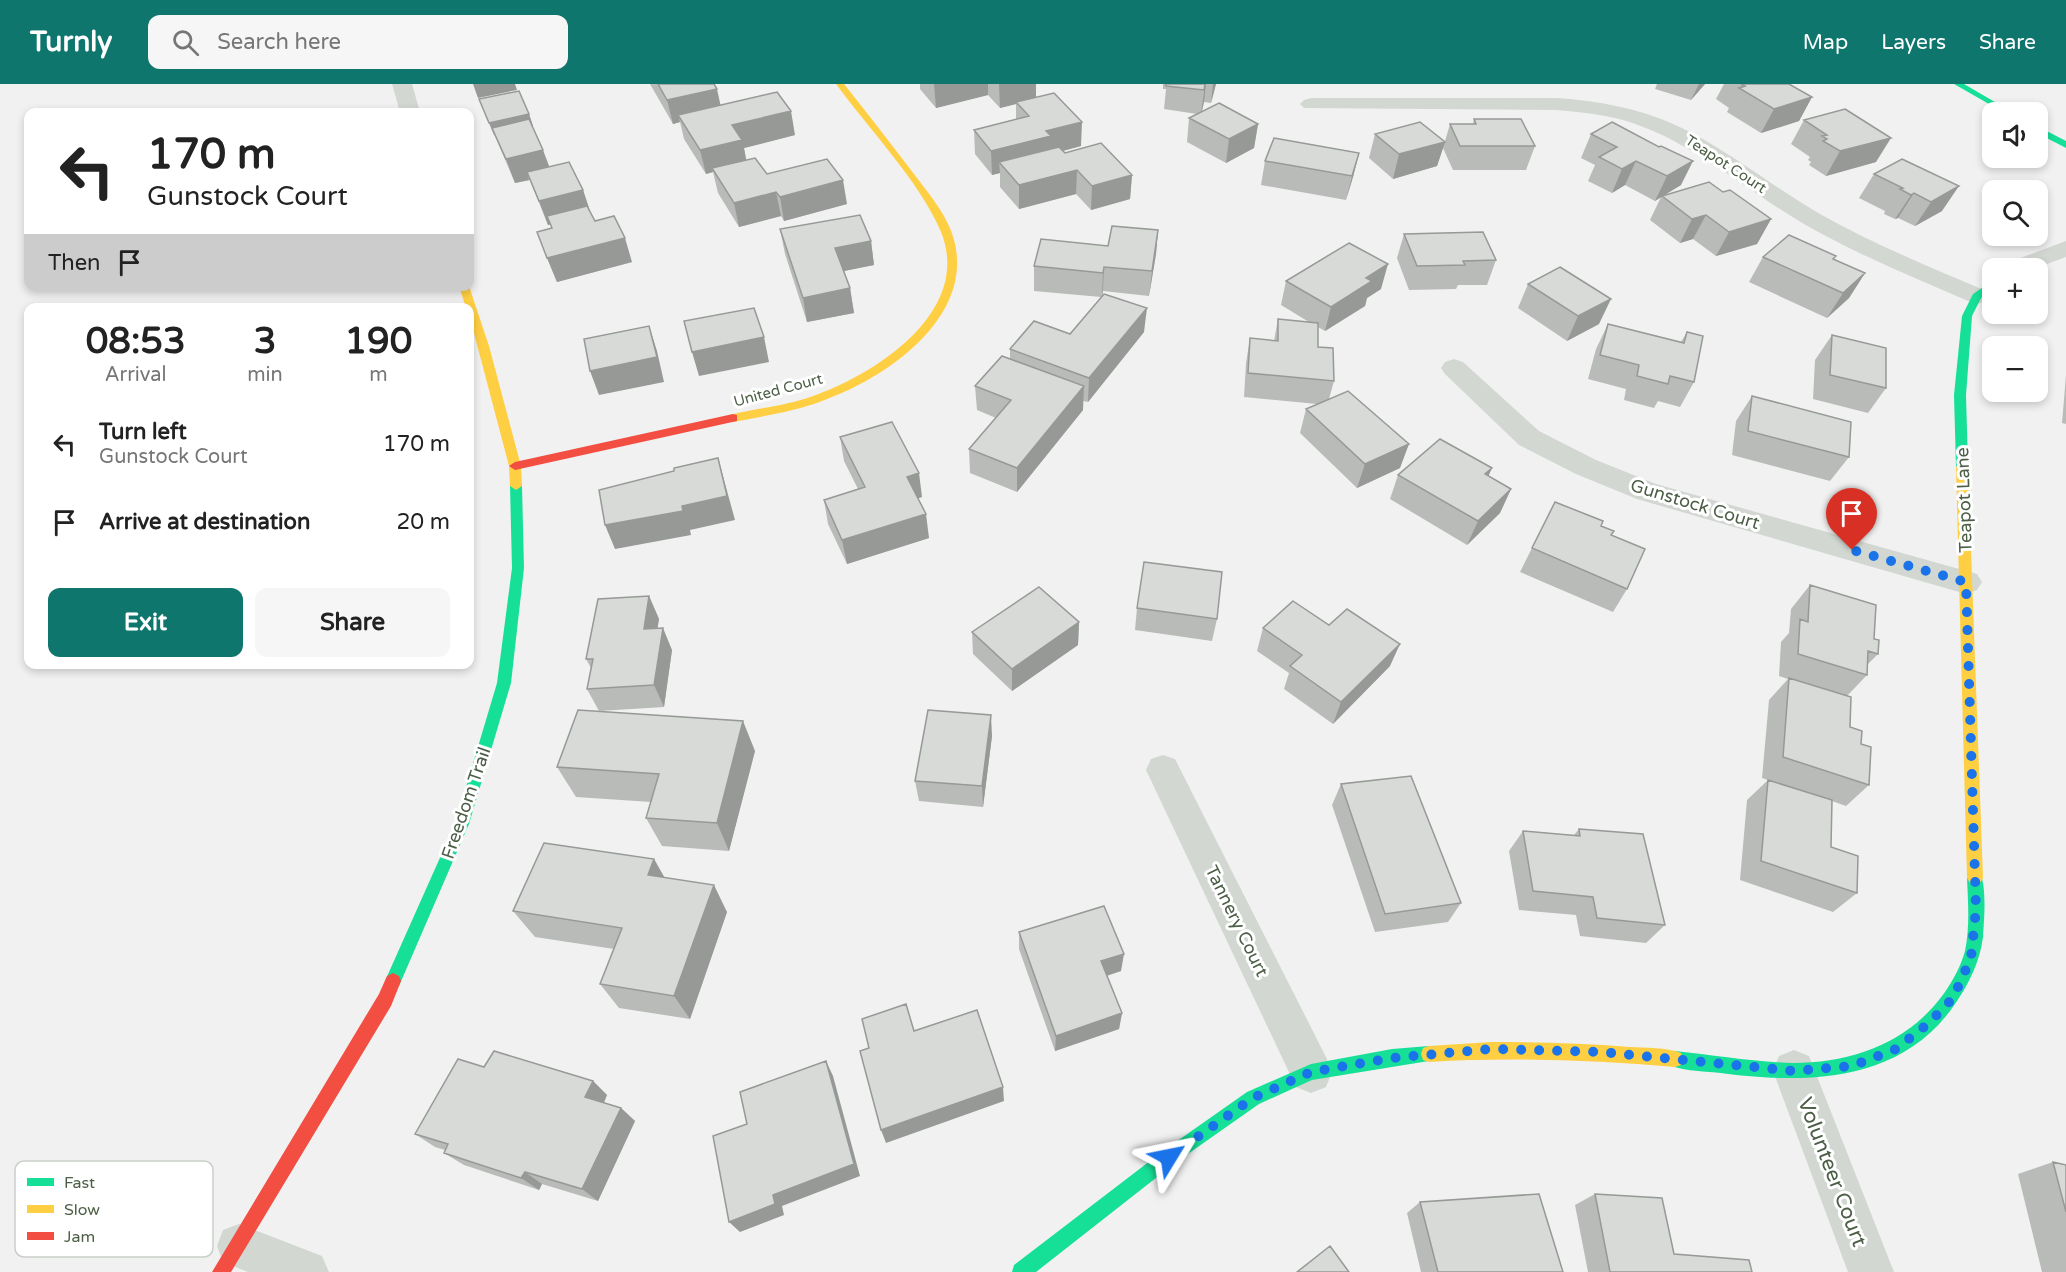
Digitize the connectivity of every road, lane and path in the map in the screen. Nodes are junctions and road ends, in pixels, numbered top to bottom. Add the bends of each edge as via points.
1 (402, 84) edge
2 (840, 84) edge
3 (1958, 84) edge
4 (1990, 102) edge
5 (1311, 105) dead end
6 (409, 108) edge
7 (2048, 135) edge
8 (2066, 145) edge
9 (2066, 248) edge
10 (2041, 258) edge
11 (1982, 289) edge
12 (1982, 293) edge
13 (474, 316) edge
14 (1454, 368) dead end
15 (515, 466) junction
16 (1966, 582) junction
17 (1163, 770) dead end
18 (1794, 1071) junction
19 (1311, 1072) junction
20 (230, 1259) edge
21 (306, 1272) edge
22 (1022, 1272) edge
23 (1871, 1272) edge

1 - 6 street
2 - 15 street, United Court via 944,225 953,257 953,277 936,317 900,353 850,385 818,399
3 - 4 street
5 - 11 street, Teapot Court via 1543,104 1631,115 1710,150 1828,229 1871,250
7 - 8 street
9 - 10 street
12 - 16 street, Teapot Lane via 1967,316 1960,395
13 - 15 street, Freedom Trail
14 - 16 street, Gunstock Court via 1529,438 1586,468 1647,492
15 - 20 street, Freedom Trail via 518,568 504,683 462,824 385,1000
16 - 18 street, Teapot Lane via 1976,909 1971,958 1953,998 1896,1049 1852,1066
17 - 19 street, Tannery Court
18 - 19 street, Teapot Lane via 1602,1052 1491,1049 1392,1058
18 - 23 street, Volunteer Court
19 - 22 street, Teapot Lane via 1244,1105 1169,1157
20 - 21 street

